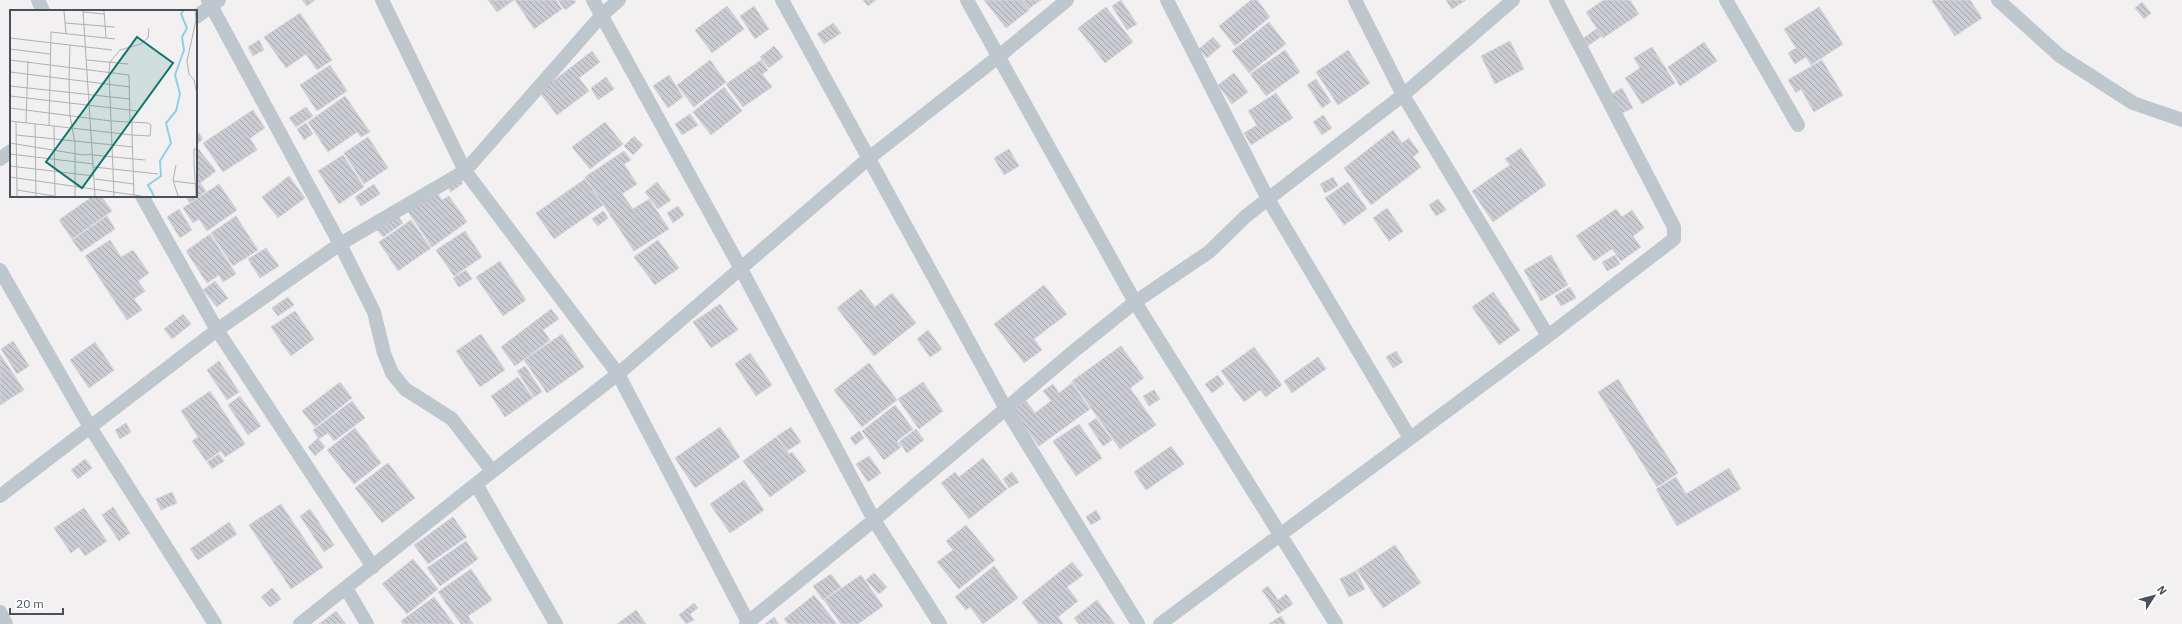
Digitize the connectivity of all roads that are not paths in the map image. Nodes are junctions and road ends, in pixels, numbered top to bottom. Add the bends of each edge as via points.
1 (38, 0) edge
2 (382, 0) edge
3 (593, 0) edge
4 (619, 0) edge
5 (782, 0) edge
6 (967, 0) edge
7 (1067, 0) edge
8 (1167, 0) edge
9 (1355, 0) edge
10 (1513, 0) edge
11 (1556, 0) edge
12 (1726, 0) edge
13 (1998, 0) edge
14 (212, 2) edge
15 (43, 10) edge
16 (197, 16) edge
17 (602, 16) junction
18 (998, 57) junction
19 (1403, 95) junction
20 (2182, 120) edge
21 (1798, 125) dead end
22 (10, 152) edge
23 (869, 158) junction
24 (0, 159) edge
25 (465, 171) junction
26 (143, 197) edge
27 (1268, 200) junction
28 (340, 244) junction
29 (740, 267) junction
30 (0, 270) edge
31 (1135, 302) junction
32 (217, 330) junction
33 (1548, 336) junction
34 (618, 374) junction
35 (1006, 409) junction
36 (90, 427) junction
37 (1410, 438) junction
38 (492, 471) junction
39 (476, 484) junction
40 (0, 496) edge
41 (874, 520) junction
42 (1280, 534) junction
43 (373, 567) junction
44 (346, 588) junction
45 (0, 612) edge
46 (748, 623) edge
47 (6, 624) edge
48 (214, 624) edge
49 (300, 624) edge
50 (367, 624) edge
51 (556, 624) edge
52 (940, 624) edge
53 (1138, 624) edge
54 (1160, 624) edge
55 (1336, 624) edge

1 - 15 street
2 - 25 street
3 - 17 street
4 - 17 street
5 - 23 street
6 - 18 street
7 - 18 street
8 - 27 street
9 - 19 street
10 - 19 street
11 - 33 street via 1674,227 1674,239
12 - 21 street
13 - 20 street via 2060,56 2133,103
14 - 16 street
14 - 28 street
17 - 25 street
17 - 29 street
18 - 23 street
18 - 31 street
19 - 27 street
19 - 33 street
22 - 24 street
23 - 29 street
23 - 35 street
25 - 28 street
25 - 34 street
26 - 32 street
27 - 31 street via 1246,216 1208,252
27 - 37 street
28 - 32 street
28 - 38 street via 374,312 384,353 392,373 405,389 452,419
29 - 34 street
29 - 41 street
30 - 36 street
31 - 35 street
31 - 42 street
32 - 36 street
32 - 43 street
33 - 37 street
34 - 38 street
34 - 46 street
35 - 41 street
35 - 53 street
36 - 40 street
36 - 48 street
37 - 42 street
38 - 39 street
39 - 43 street
39 - 51 street
41 - 46 street
41 - 52 street
42 - 54 street
42 - 55 street
43 - 44 street
44 - 49 street
44 - 50 street
45 - 47 street

